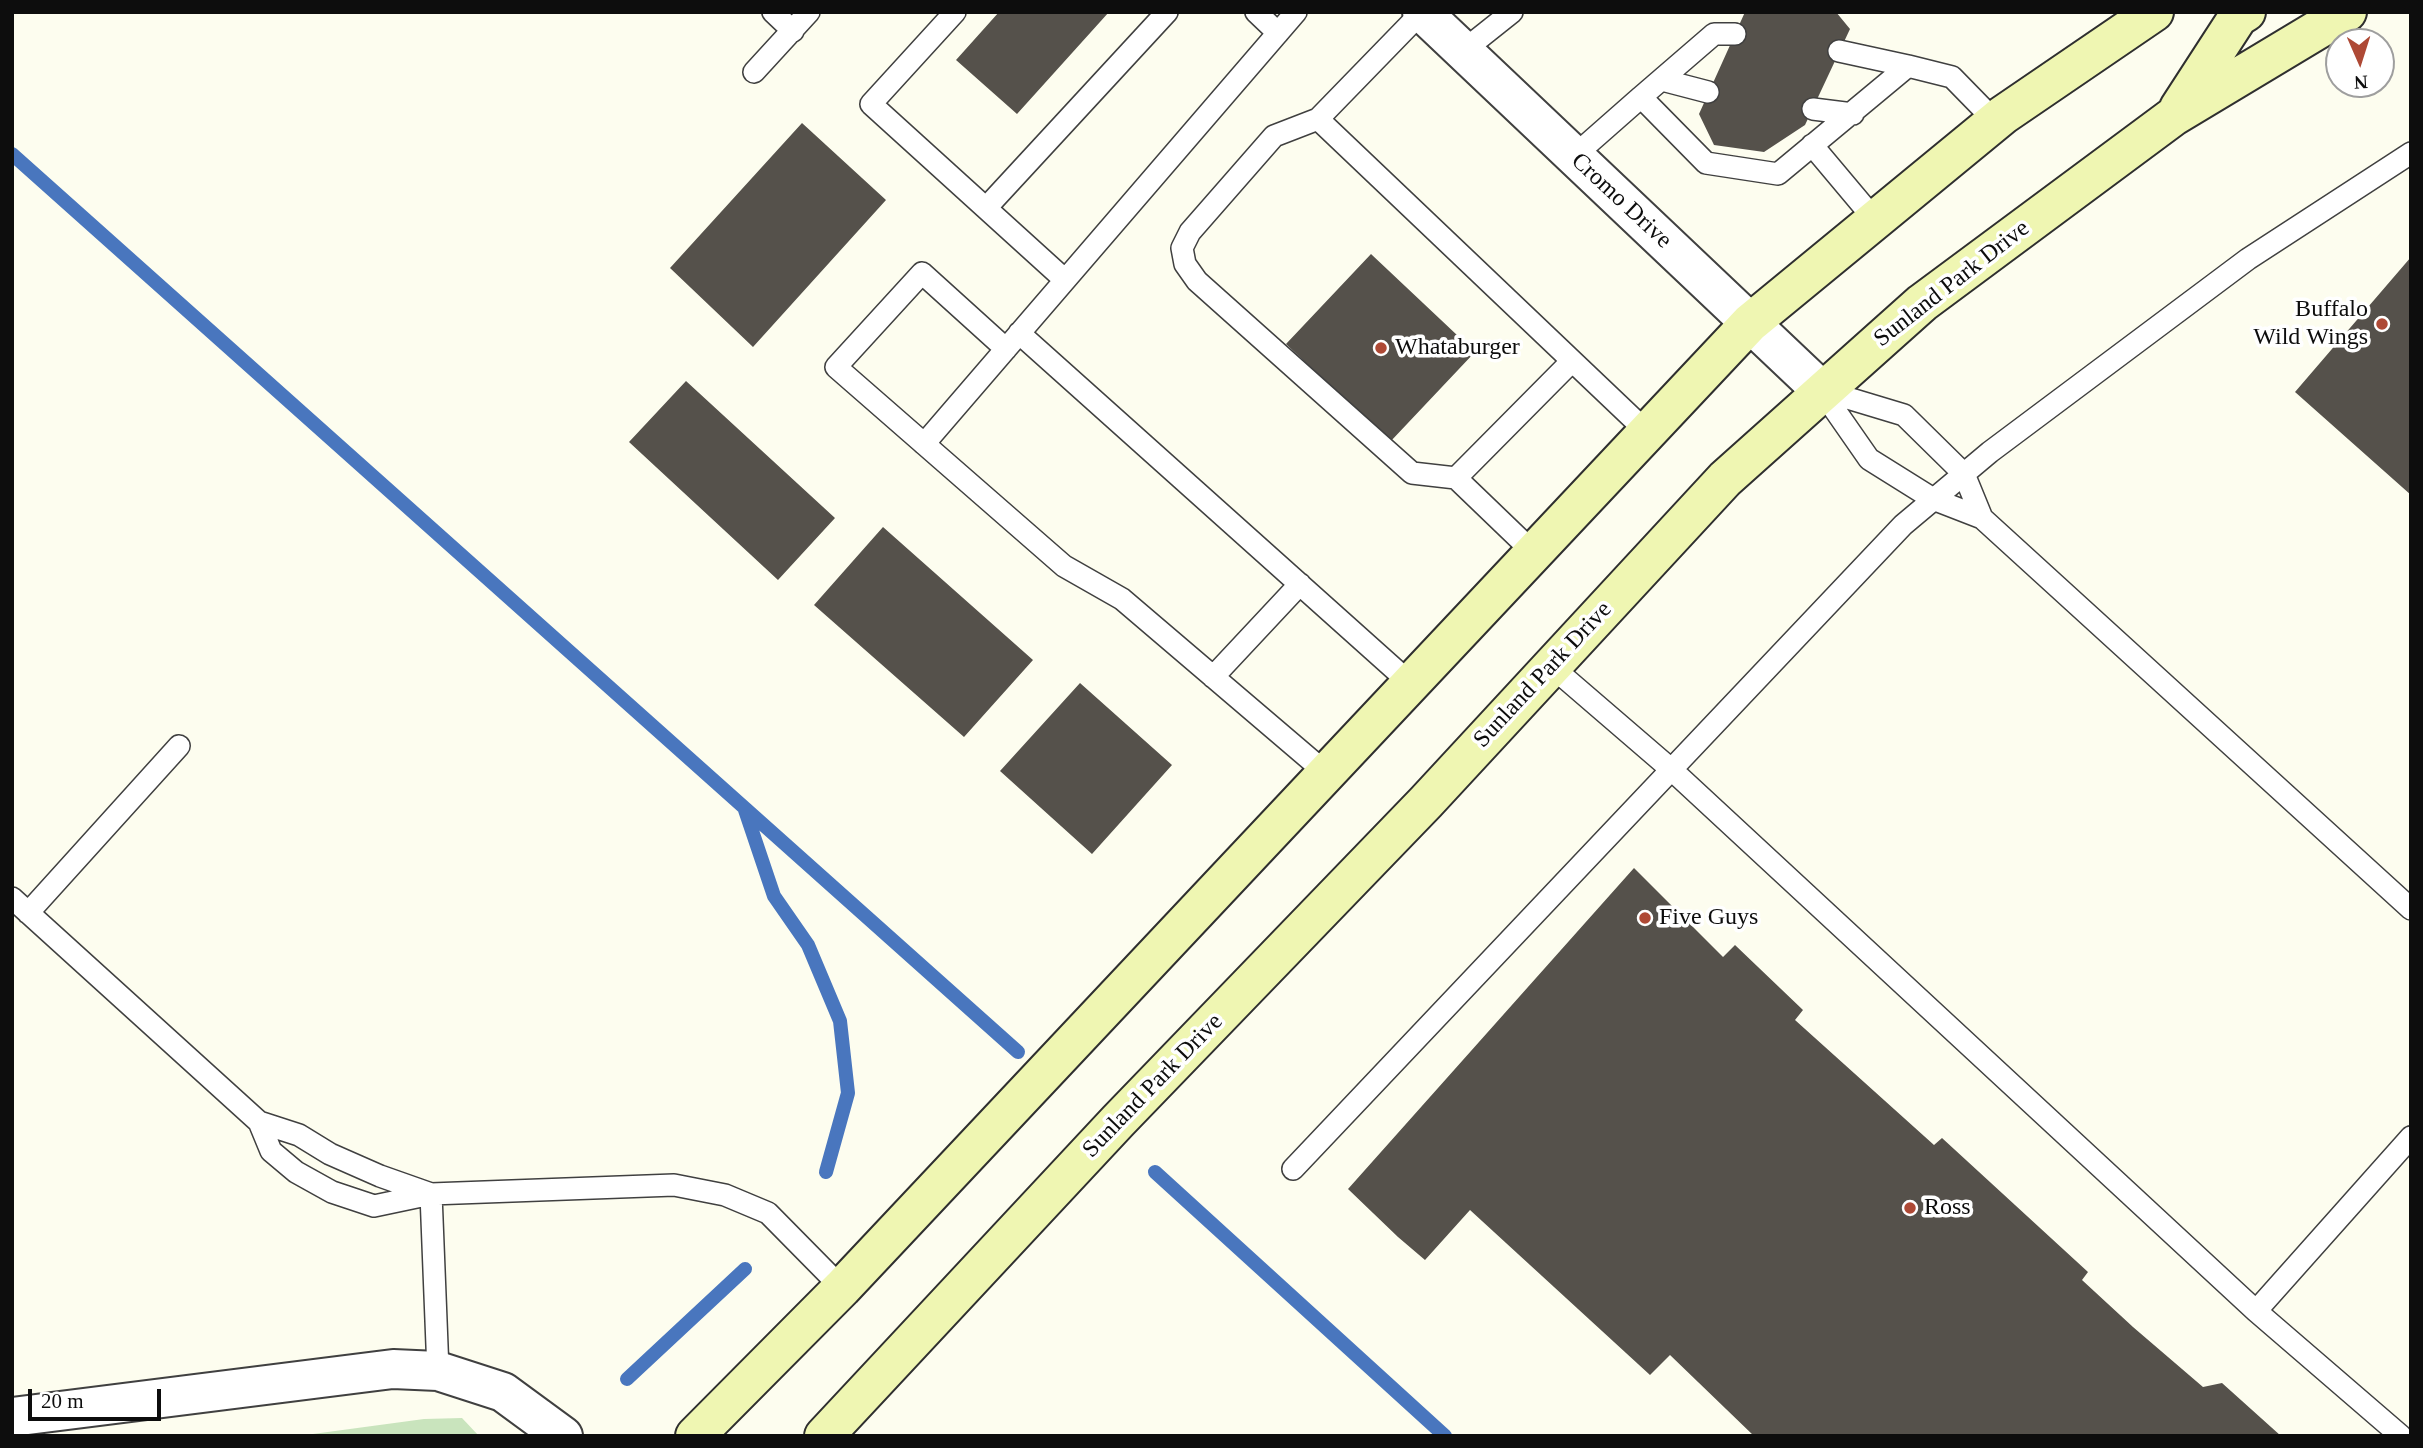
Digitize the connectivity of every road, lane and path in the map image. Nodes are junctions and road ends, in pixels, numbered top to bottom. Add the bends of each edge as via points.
1 (773, 12) edge
2 (809, 12) edge
3 (955, 12) edge
4 (1167, 12) edge
5 (1256, 12) edge
6 (1296, 12) edge
7 (1422, 12) edge
8 (1512, 12) edge
9 (2154, 12) edge
10 (2246, 12) edge
11 (2347, 12) edge
12 (793, 31) junction
13 (1278, 33) junction
14 (1735, 34) dead end
15 (1463, 51) junction
16 (1839, 51) dead end
17 (1908, 66) junction
18 (754, 72) dead end
19 (1662, 80) junction
20 (1708, 92) dead end
21 (1641, 97) junction
22 (1813, 108) dead end
23 (1853, 114) junction
24 (2174, 116) junction
25 (1318, 119) junction
26 (1995, 121) junction
27 (1812, 145) junction
28 (2411, 153) edge
29 (1574, 156) junction
30 (986, 208) junction
31 (1875, 220) junction
32 (1065, 280) junction
33 (1750, 323) junction
34 (1013, 341) junction
35 (1572, 360) junction
36 (1822, 390) junction
37 (1647, 432) junction
38 (924, 444) junction
39 (1964, 474) junction
40 (1456, 478) junction
41 (1933, 499) junction
42 (1982, 518) junction
43 (1534, 553) junction
44 (1300, 584) junction
45 (1551, 666) junction
46 (1213, 677) junction
47 (1410, 683) junction
48 (179, 746) dead end
49 (1674, 771) junction
50 (1326, 773) junction
51 (20, 905) edge
52 (2411, 908) edge
53 (259, 1122) junction
54 (2411, 1137) edge
55 (1293, 1169) dead end
56 (431, 1194) junction
57 (842, 1288) junction
58 (2256, 1311) junction
59 (438, 1371) junction
60 (12, 1417) edge
61 (563, 1436) edge
62 (695, 1436) edge
63 (824, 1436) edge
64 (2401, 1436) edge

1 - 12 lane
2 - 12 lane
3 - 30 lane via 871,104
4 - 30 lane
5 - 13 lane
6 - 13 lane
7 - 15 street, Cromo Drive
7 - 25 lane
8 - 15 lane
9 - 26 main road
10 - 24 main road via 2238,17
11 - 24 main road, Sunland Park Drive
12 - 18 lane
13 - 32 lane
14 - 19 lane via 1714,34
15 - 29 street, Cromo Drive
16 - 17 lane
17 - 23 lane
17 - 26 lane via 1952,77
19 - 20 lane
19 - 21 lane
21 - 27 lane via 1706,163 1778,174
21 - 29 lane
22 - 23 lane
23 - 27 lane
24 - 36 main road, Sunland Park Drive via 1922,303
25 - 35 lane
25 - 40 lane via 1274,136 1190,232 1182,248 1185,264 1196,281 1412,473
26 - 31 main road
27 - 31 lane
28 - 39 lane via 2248,259
29 - 33 street, Cromo Drive
30 - 32 lane
31 - 33 main road
32 - 34 lane
33 - 36 street, Cromo Drive
33 - 37 main road
34 - 38 lane
34 - 38 lane via 922,274 836,368
34 - 44 lane
35 - 37 lane
35 - 40 lane
36 - 39 lane via 1904,415
36 - 41 lane via 1869,459
36 - 45 main road, Sunland Park Drive via 1725,480
37 - 43 main road
38 - 46 lane via 1064,566 1122,599
39 - 41 lane
39 - 42 lane
40 - 43 lane
41 - 42 lane
41 - 49 lane via 1903,525
42 - 52 lane
43 - 47 main road
44 - 46 lane
44 - 47 lane
45 - 49 lane
45 - 63 main road, Sunland Park Drive
46 - 50 lane
47 - 50 main road
48 - 51 lane
49 - 55 lane
49 - 58 lane
50 - 57 main road
51 - 53 lane
53 - 56 lane
53 - 56 lane via 271,1151 332,1192 374,1206
54 - 58 lane
56 - 57 lane via 674,1185 725,1195 768,1213
56 - 59 lane
57 - 62 main road
58 - 64 lane
59 - 60 street via 393,1369
59 - 61 street via 503,1392

